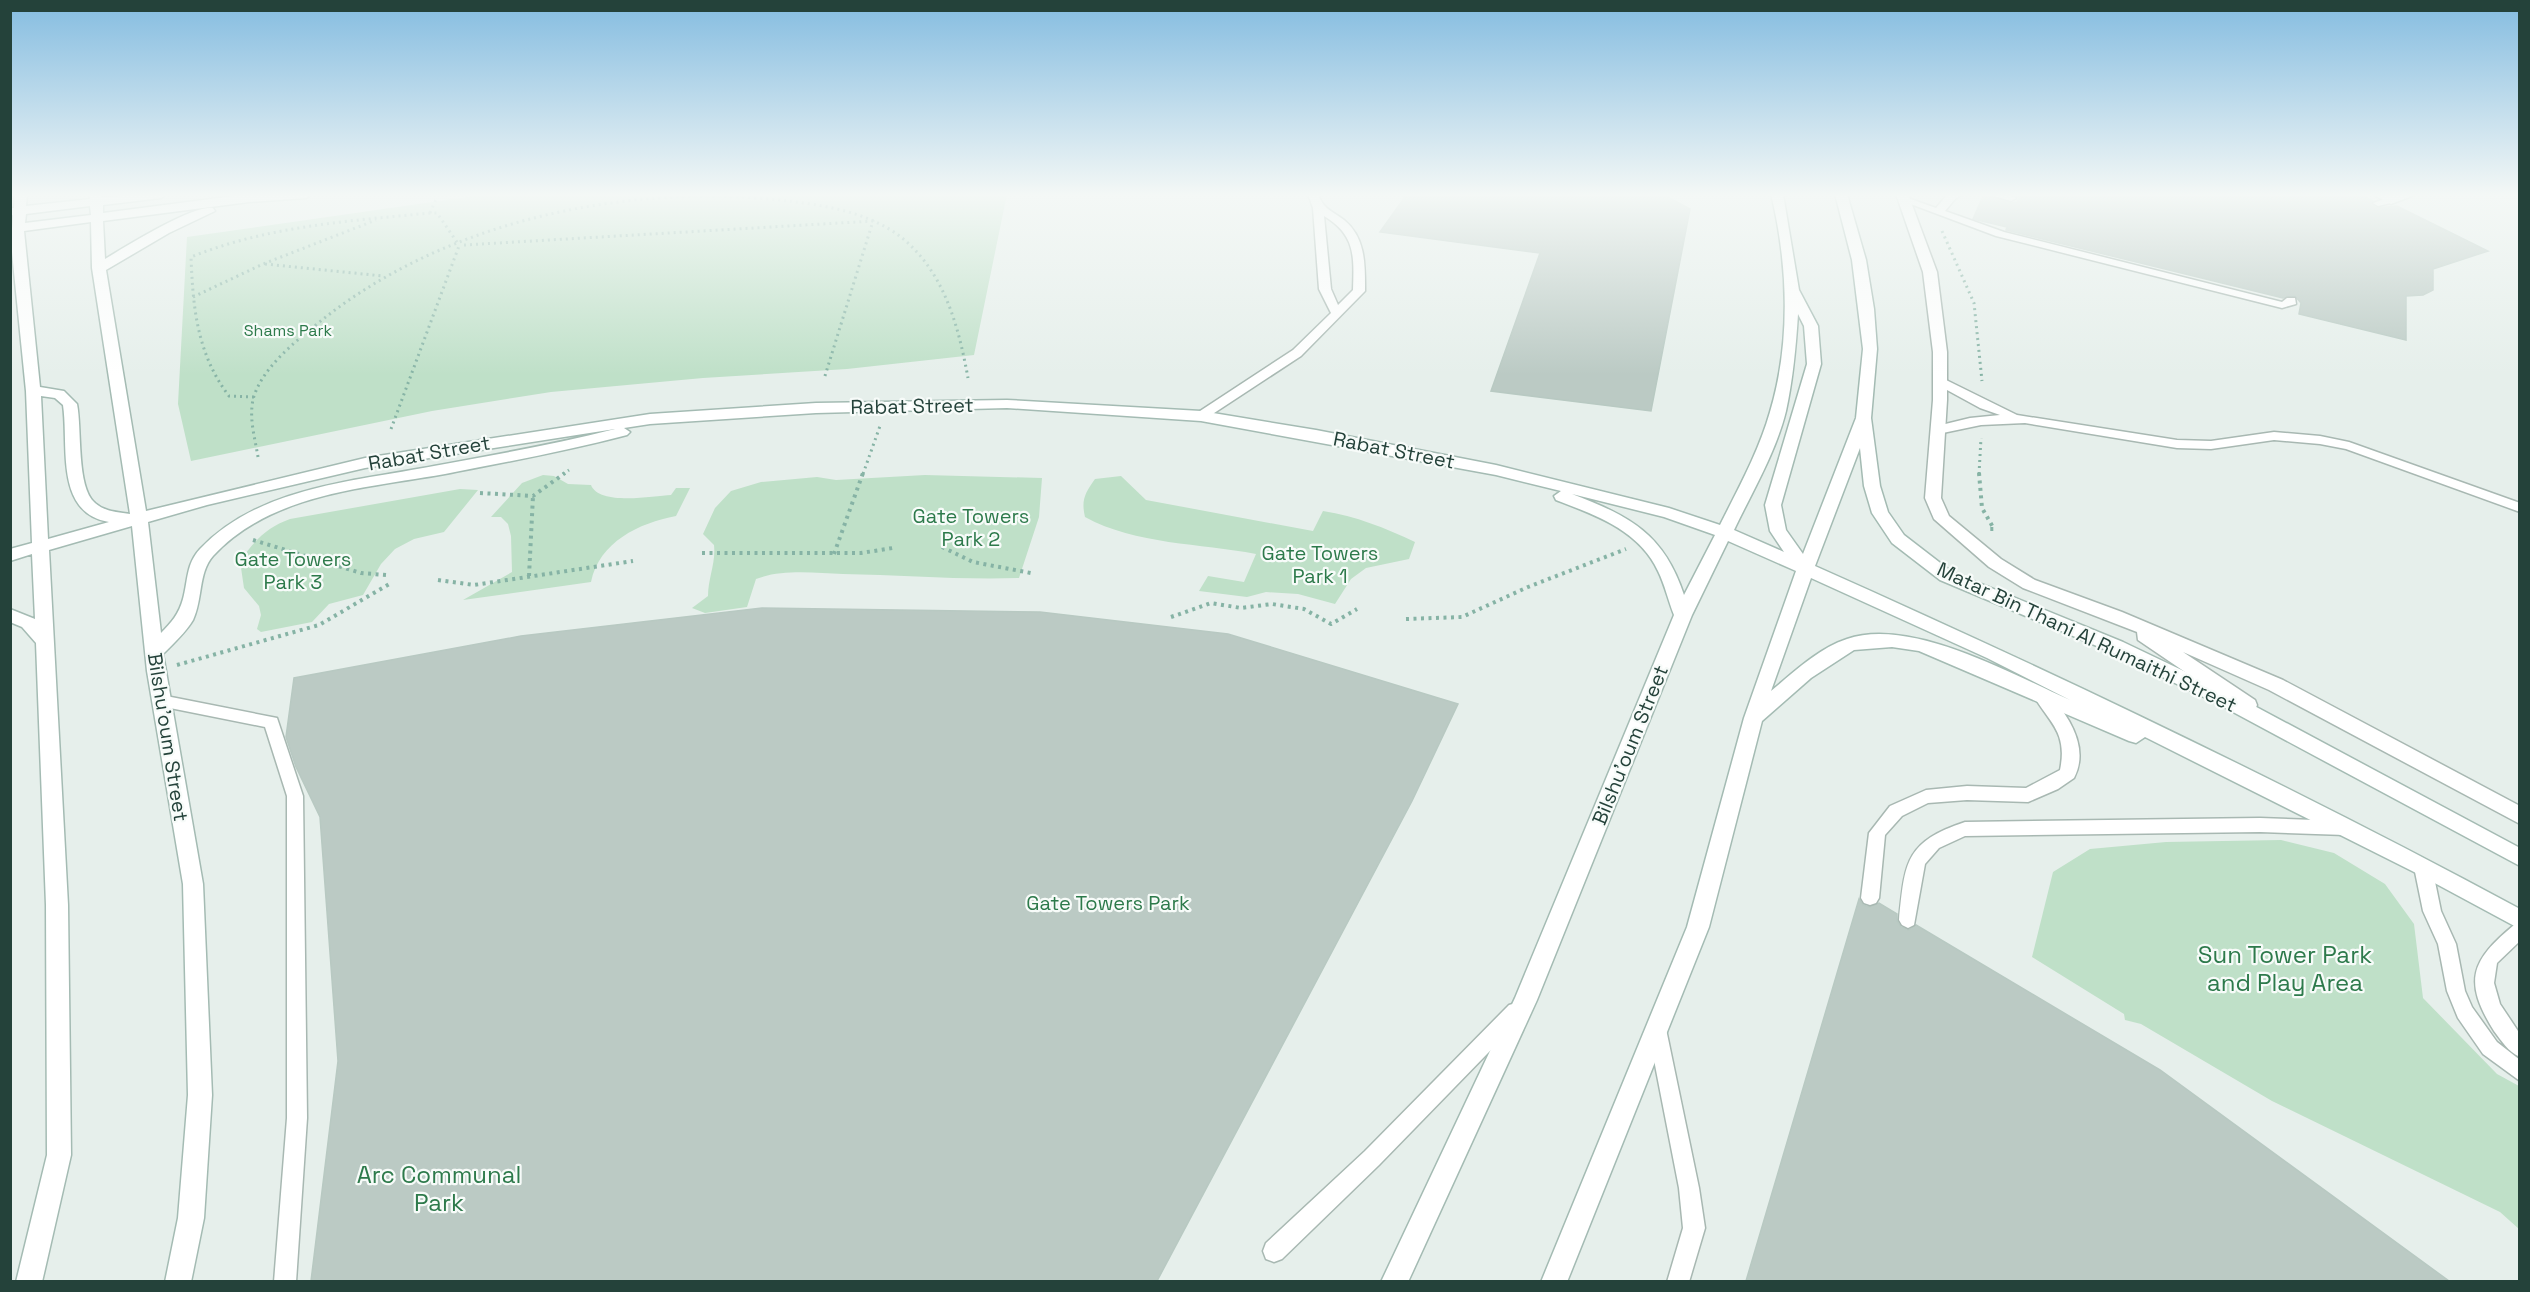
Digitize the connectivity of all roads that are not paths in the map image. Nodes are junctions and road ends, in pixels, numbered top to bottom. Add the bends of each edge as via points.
1 (17, 254) edge
2 (98, 254) edge
3 (123, 254) edge
4 (1322, 254) edge
5 (1359, 254) edge
6 (1787, 254) edge
7 (1856, 254) edge
8 (1924, 254) edge
9 (2081, 254) edge
10 (99, 268) junction
11 (16, 278) edge
12 (1792, 290) junction
13 (2291, 300) dead end
14 (1337, 314) junction
15 (1940, 381) junction
16 (33, 391) junction
17 (1201, 416) junction
18 (1864, 418) junction
19 (650, 419) junction
20 (2025, 419) junction
21 (1938, 430) junction
22 (1497, 470) junction
23 (2520, 508) edge
24 (139, 519) junction
25 (1724, 532) junction
26 (39, 547) junction
27 (10, 555) edge
28 (1807, 569) junction
29 (10, 615) edge
30 (1683, 615) junction
31 (2116, 616) junction
32 (46, 643) junction
33 (155, 662) junction
34 (2040, 693) junction
35 (161, 701) junction
36 (1753, 718) junction
37 (2300, 739) junction
38 (2520, 816) edge
39 (2345, 828) junction
40 (2520, 858) edge
41 (2423, 867) junction
42 (1870, 898) dead end
43 (1908, 920) dead end
44 (2520, 920) edge
45 (2520, 930) edge
46 (1526, 1000) junction
47 (1657, 1029) junction
48 (2520, 1048) edge
49 (2520, 1072) edge
50 (1274, 1251) dead end
51 (29, 1281) edge
52 (178, 1281) edge
53 (285, 1281) edge
54 (1394, 1281) edge
55 (1554, 1281) edge
56 (1678, 1281) edge

1 - 11 main road
2 - 10 main road, Bilshu'oum Street
3 - 10 main road
4 - 14 lane via 1325,289
5 - 14 lane via 1359,291
6 - 12 main road, Bilshu'oum Street
7 - 18 main road via 1870,349
8 - 15 main road via 1930,272
9 - 13 lane via 2282,305 2290,304
10 - 24 main road, Bilshu'oum Street
11 - 16 main road
12 - 25 main road, Bilshu'oum Street via 1789,348 1778,412
12 - 28 main road via 1811,326 1814,364 1773,505 1784,544
14 - 17 lane via 1298,352
15 - 20 lane
15 - 21 main road
16 - 24 main road via 59,394 70,404 74,478 87,505 113,519
16 - 26 main road
17 - 19 main road, Rabat Street via 1007,404 816,408
17 - 22 main road, Rabat Street
18 - 28 main road
18 - 37 main road, Matar Bin Thani Al Rumaithi Street via 1872,486 1880,513 1898,539 1946,576 2117,647
19 - 24 main road, Rabat Street via 366,463
19 - 33 main road via 589,442 320,492 263,511 237,526 206,554 193,578 189,608
20 - 21 lane via 1971,422
20 - 23 lane via 2177,444 2211,445 2274,436 2320,440 2349,446
21 - 31 main road via 1933,498 1942,519 1995,563 2029,584
22 - 25 main road, Rabat Street via 1659,510
22 - 30 main road via 1627,524 1660,558
24 - 26 main road, Rabat Street
24 - 33 main road, Bilshu'oum Street
25 - 28 main road, Rabat Street
25 - 30 main road, Bilshu'oum Street
26 - 27 main road, Rabat Street
26 - 32 main road
28 - 36 main road
28 - 39 main road via 1993,652
29 - 32 main road via 39,632
30 - 46 main road, Bilshu'oum Street
31 - 37 main road
31 - 38 main road via 2276,684
32 - 51 main road via 57,905 59,1155
33 - 35 main road, Bilshu'oum Street
34 - 36 main road via 1921,645 1871,642 1851,644 1834,653
34 - 39 main road
34 - 42 lane via 2068,730 2073,752 2068,773 2028,795 1967,793 1926,797 1896,811 1877,833
35 - 52 main road, Bilshu'oum Street via 193,884 197,982 200,1095 191,1218
35 - 53 lane via 271,722 295,796 297,1118
36 - 47 main road via 1698,927
37 - 40 main road, Matar Bin Thani Al Rumaithi Street
39 - 41 main road
39 - 43 lane via 2260,825 1965,829 1936,840 1920,854
41 - 44 main road
41 - 49 lane via 2432,911 2447,944 2465,1012 2490,1048
45 - 48 lane via 2489,960 2485,975 2493,1014
46 - 50 lane via 1372,1158
46 - 54 main road, Bilshu'oum Street
47 - 55 main road
47 - 56 lane via 1694,1228

